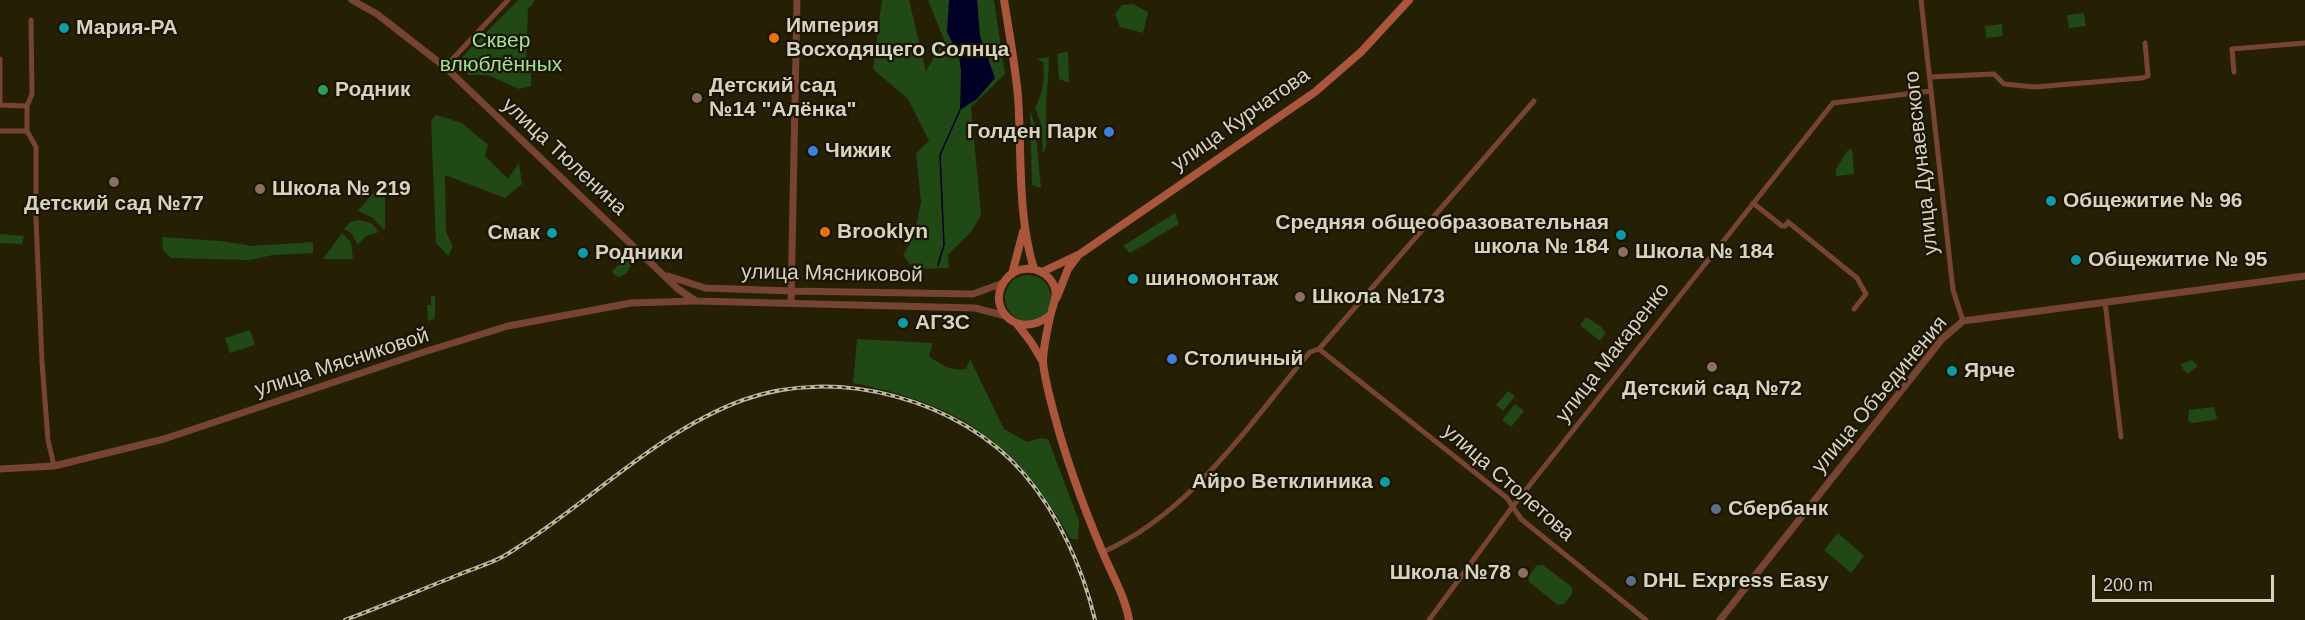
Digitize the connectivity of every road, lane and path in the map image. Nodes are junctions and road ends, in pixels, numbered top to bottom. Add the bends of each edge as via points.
1 (352, 0) edge
2 (508, 0) edge
3 (797, 0) edge
4 (1004, 0) edge
5 (1409, 0) edge
6 (1921, 0) edge
7 (31, 20) dead end
8 (2145, 43) dead end
9 (2305, 43) edge
10 (0, 59) edge
11 (445, 67) junction
12 (2234, 72) dead end
13 (1930, 77) junction
14 (1931, 92) junction
15 (1534, 101) dead end
16 (27, 106) junction
17 (0, 131) edge
18 (27, 131) junction
19 (1753, 203) junction
20 (1024, 224) junction
21 (1080, 254) junction
22 (1038, 271) junction
23 (1011, 274) junction
24 (666, 275) junction
25 (2305, 276) edge
26 (1003, 283) junction
27 (792, 291) junction
28 (1057, 298) junction
29 (696, 301) junction
30 (2105, 302) junction
31 (791, 303) junction
32 (1854, 309) dead end
33 (1050, 315) junction
34 (1006, 316) junction
35 (1963, 321) junction
36 (1017, 324) junction
37 (1319, 349) junction
38 (1043, 362) junction
39 (2121, 437) dead end
40 (54, 466) junction
41 (0, 469) edge
42 (1513, 506) junction
43 (1102, 552) junction
44 (1129, 620) edge
45 (1429, 620) edge
46 (1646, 620) edge
47 (1720, 620) edge

1 - 11 street, улица Тюленина via 377,14
2 - 11 street
3 - 27 street
4 - 20 main road via 1017,95
5 - 21 main road, улица Курчатова via 1361,52 1315,92
6 - 13 street, улица Дунаевского
7 - 16 street via 32,94
8 - 13 street via 2148,76 2142,78 2035,87 2004,84 1994,74
9 - 12 street via 2232,49
10 - 16 street via 0,105
11 - 24 street, улица Тюленина
13 - 14 street, улица Дунаевского
14 - 19 street, улица Макаренко via 1833,103
14 - 35 street, улица Дунаевского via 1953,290
15 - 37 street
16 - 18 street
17 - 18 street
18 - 40 street via 36,147 41,352 48,440
19 - 32 street via 1782,226 1788,222 1857,278 1866,294
19 - 42 street, улица Макаренко
20 - 22 main road via 1029,253
20 - 23 main road
21 - 22 main road
21 - 28 main road via 1068,269
22 - 23 main road via 1019,270
22 - 28 main road via 1050,280
23 - 26 main road
24 - 27 street, улица Мясниковой via 705,288
24 - 29 street
25 - 30 street, улица Объединения
26 - 27 street, улица Мясниковой via 973,294
26 - 34 main road via 1000,306
27 - 31 street
28 - 33 main road
29 - 31 street, улица Мясниковой
29 - 40 street, улица Мясниковой via 631,303 508,326 164,439
30 - 35 street, улица Объединения
30 - 39 street
31 - 34 street, улица Мясниковой via 975,308
33 - 36 main road via 1035,325
33 - 38 main road
34 - 36 main road
35 - 47 street, улица Объединения via 1942,339
36 - 38 main road
37 - 42 street, улица Столетова
37 - 43 street via 1310,352 1202,481 1153,523
38 - 43 main road via 1058,428
40 - 41 street, улица Мясниковой
42 - 45 street, улица Макаренко
42 - 46 street, улица Столетова via 1521,519
43 - 44 main road

